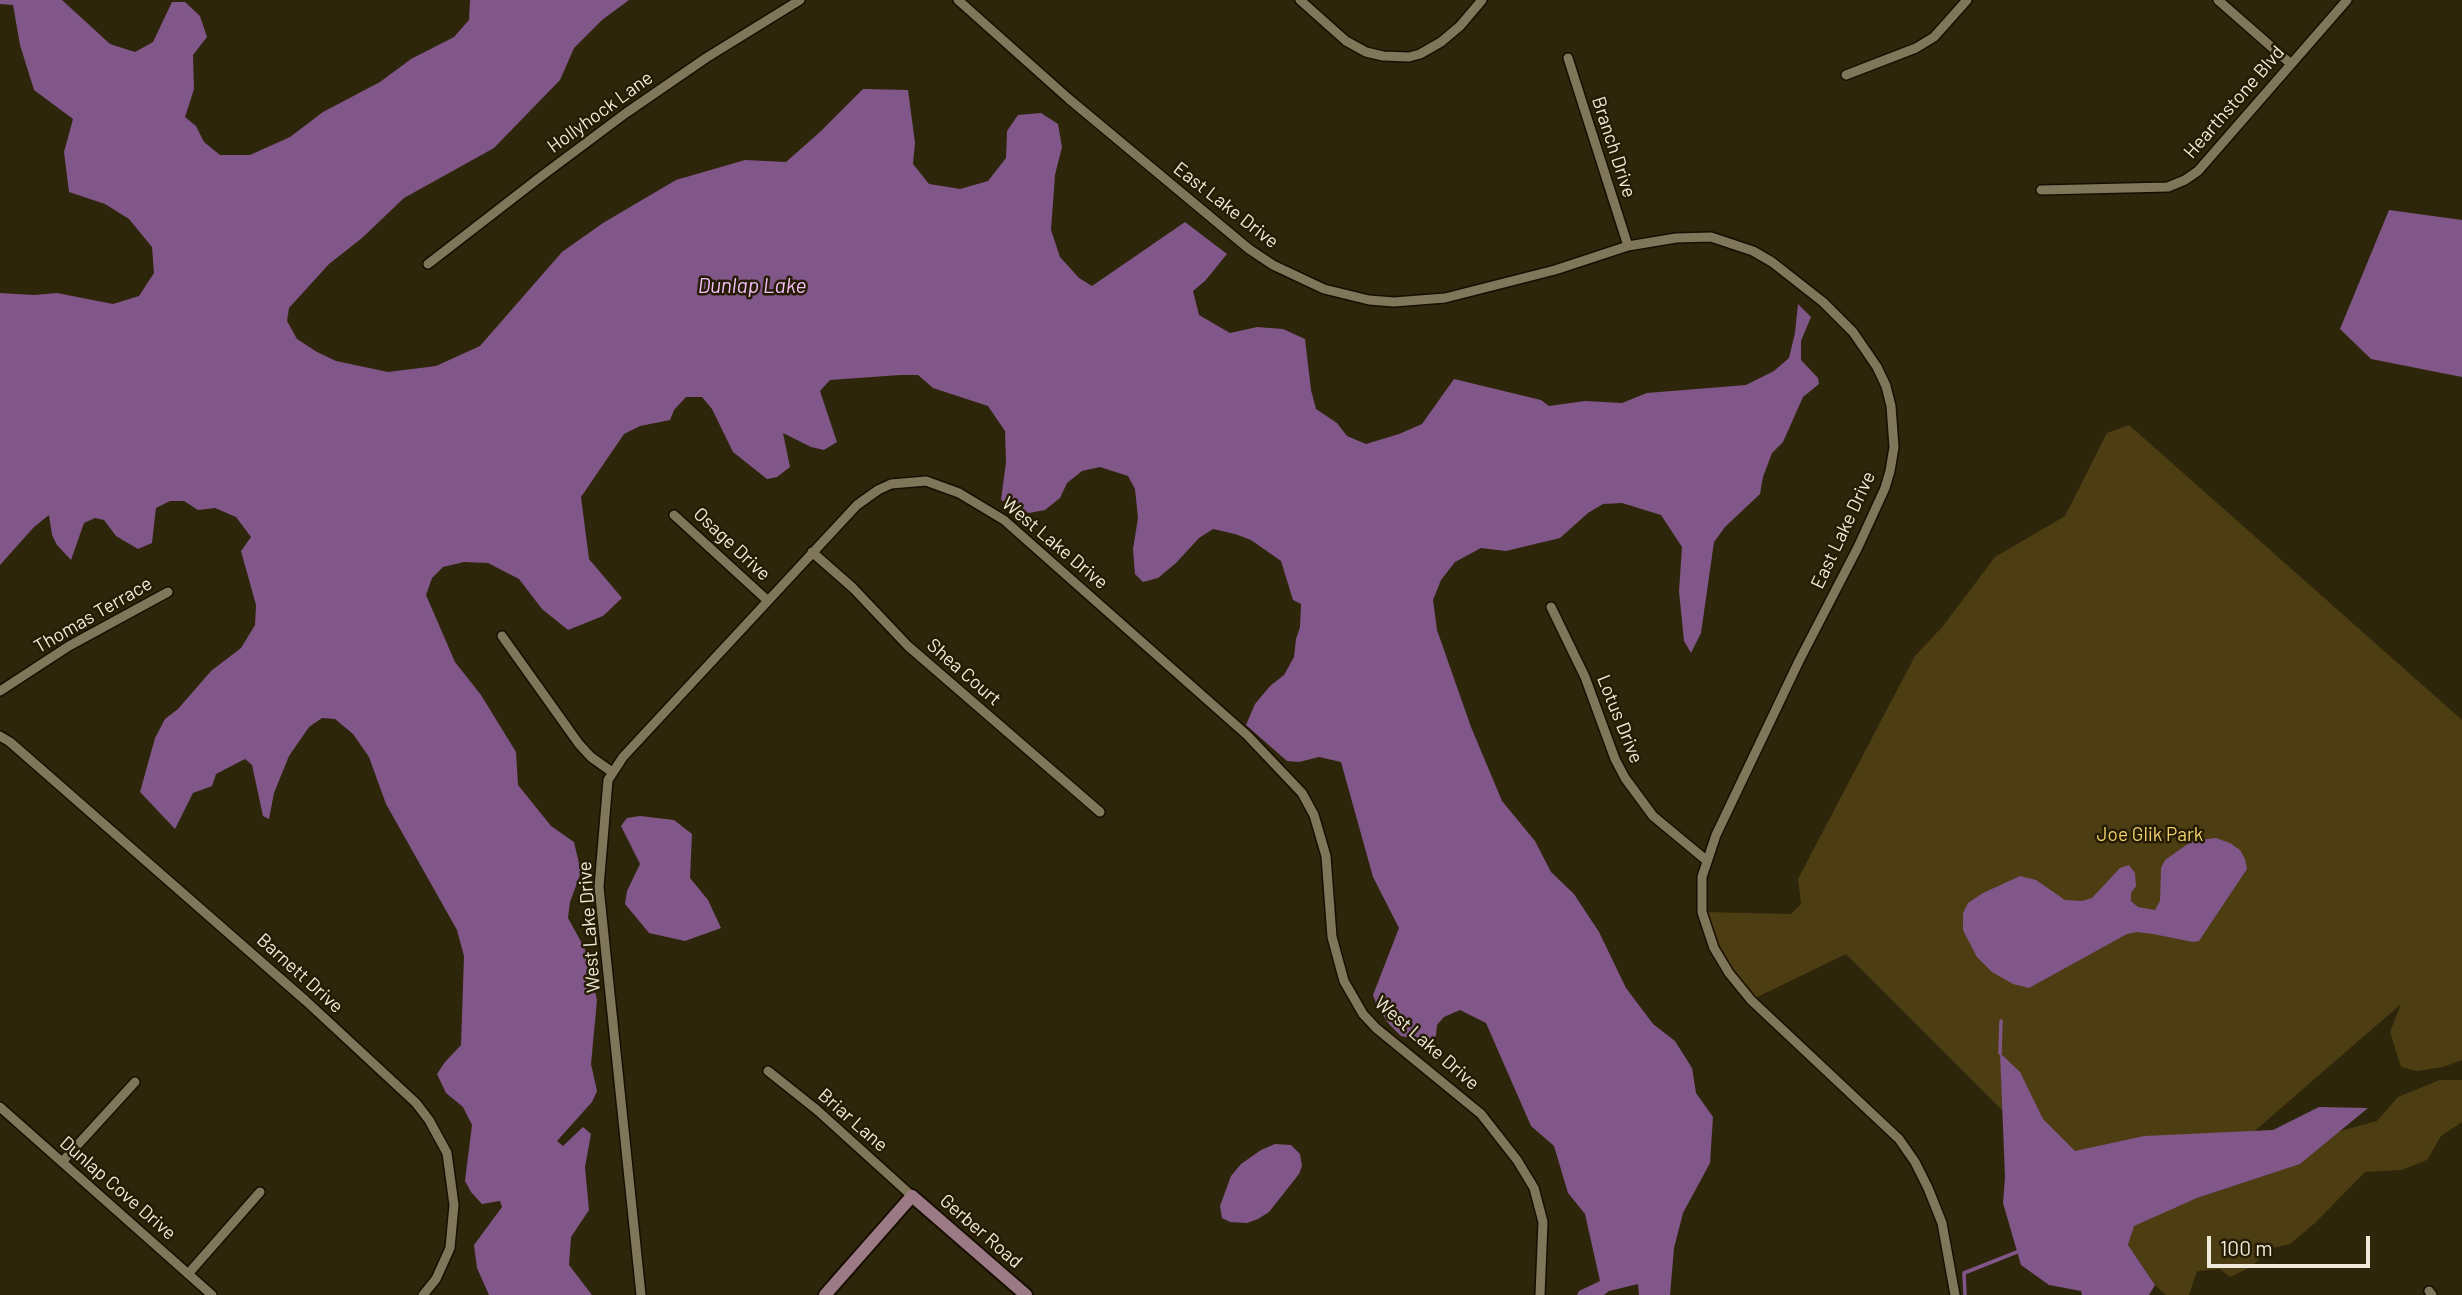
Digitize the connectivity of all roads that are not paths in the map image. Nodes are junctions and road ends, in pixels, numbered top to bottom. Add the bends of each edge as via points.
1 (800, 0) edge
2 (958, 0) edge
3 (1300, 0) edge
4 (1482, 0) edge
5 (1967, 0) edge
6 (2218, 0) edge
7 (2347, 0) edge
8 (1568, 58) dead end
9 (2291, 64) junction
10 (1846, 75) dead end
11 (2042, 190) dead end
12 (1629, 246) junction
13 (428, 264) dead end
14 (674, 515) dead end
15 (812, 552) junction
16 (168, 592) dead end
17 (767, 600) junction
18 (1551, 607) dead end
19 (502, 636) dead end
20 (0, 691) edge
21 (0, 736) edge
22 (612, 772) junction
23 (1100, 812) dead end
24 (1706, 860) junction
25 (768, 1072) dead end
26 (135, 1082) dead end
27 (0, 1107) edge
28 (62, 1162) junction
29 (260, 1192) dead end
30 (912, 1196) junction
31 (188, 1274) junction
32 (212, 1295) edge
33 (423, 1295) edge
34 (641, 1295) edge
35 (825, 1295) edge
36 (1026, 1295) edge
37 (1541, 1295) edge
38 (1955, 1295) edge

1 - 13 street, Hollyhock Lane via 626,113
2 - 12 street, East Lake Drive via 1249,249 1324,289 1394,302 1445,298
3 - 4 street via 1346,41 1366,52 1409,57 1441,42
5 - 10 street via 1934,37
6 - 9 street
7 - 9 street, Hearthstone Blvd
8 - 12 street, Branch Drive
9 - 11 street, Hearthstone Blvd via 2198,171 2185,180 2168,187
12 - 24 street, East Lake Drive via 1711,237 1772,262 1853,332 1886,386 1893,416 1894,447 1885,488
14 - 17 street, Osage Drive
15 - 17 street, West Lake Drive
15 - 23 street, Shea Court via 908,646
15 - 37 street, West Lake Drive via 878,490 926,481 959,493 1021,535 1275,762 1302,793 1322,837 1332,937 1352,999 1376,1028 1481,1114 1534,1188 1544,1222
16 - 20 street, Thomas Terrace via 69,646
17 - 22 street, West Lake Drive
18 - 24 street, Lotus Drive via 1625,778 1653,816
19 - 22 street via 579,744
21 - 33 street, Barnett Drive via 306,1001 429,1120 447,1153 454,1205 450,1248 440,1273
22 - 34 street, West Lake Drive via 605,799 599,887
24 - 38 street, East Lake Drive via 1702,912 1714,948 1751,1000 1899,1139 1915,1162 1937,1208
25 - 30 street, Briar Lane
26 - 28 street
27 - 28 street, Dunlap Cove Drive
28 - 31 street, Dunlap Cove Drive
29 - 31 street
30 - 35 street
30 - 36 street, Gerber Road
31 - 32 street, Dunlap Cove Drive

